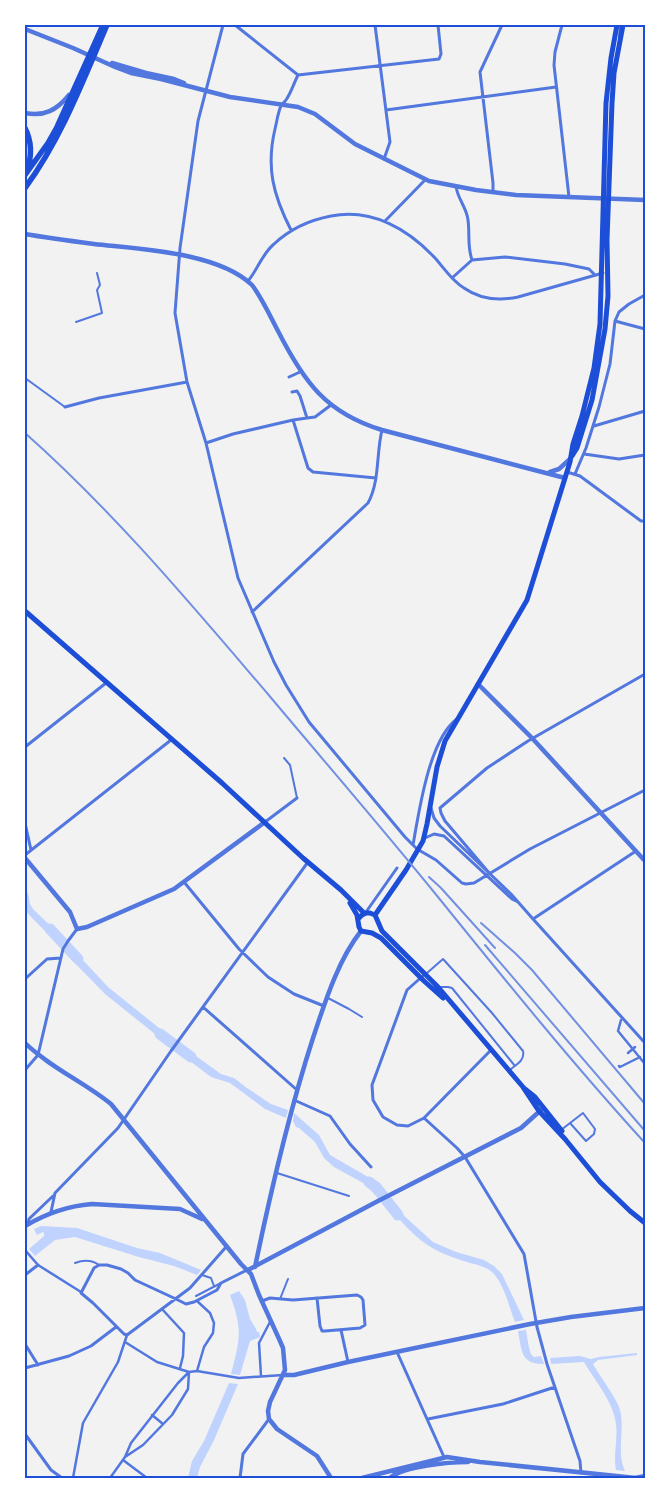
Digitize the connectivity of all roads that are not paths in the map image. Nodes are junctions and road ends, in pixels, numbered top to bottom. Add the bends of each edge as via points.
1 (103, 25) edge
2 (107, 25) edge
3 (224, 25) edge
4 (235, 25) edge
5 (375, 25) edge
6 (438, 25) edge
7 (502, 25) edge
8 (562, 25) edge
9 (620, 25) edge
10 (25, 29) edge
11 (380, 65) junction
12 (298, 75) junction
13 (77, 84) junction
14 (556, 87) junction
15 (206, 92) junction
16 (483, 98) junction
17 (281, 105) junction
18 (386, 110) junction
19 (25, 113) edge
20 (25, 128) edge
21 (384, 159) junction
22 (25, 175) edge
23 (425, 180) junction
24 (456, 186) junction
25 (25, 188) edge
26 (493, 192) junction
27 (569, 197) junction
28 (606, 198) junction
29 (645, 200) edge
30 (385, 221) junction
31 (291, 230) junction
32 (25, 234) edge
33 (179, 255) junction
34 (472, 260) junction
35 (97, 273) dead end
36 (609, 273) junction
37 (598, 274) junction
38 (452, 278) junction
39 (248, 281) junction
40 (645, 295) edge
41 (615, 321) junction
42 (76, 322) dead end
43 (645, 325) edge
44 (640, 328) junction
45 (645, 330) edge
46 (300, 372) junction
47 (289, 377) dead end
48 (25, 378) edge
49 (187, 382) junction
50 (292, 392) dead end
51 (331, 405) junction
52 (65, 407) joint
53 (645, 412) edge
54 (307, 418) junction
55 (294, 420) junction
56 (593, 426) junction
57 (382, 430) junction
58 (206, 443) junction
59 (584, 454) junction
60 (645, 455) edge
61 (581, 459) junction
62 (570, 461) junction
63 (544, 472) junction
64 (575, 474) junction
65 (566, 475) junction
66 (376, 478) junction
67 (645, 521) edge
68 (25, 611) edge
69 (252, 612) junction
70 (645, 674) edge
71 (106, 683) junction
72 (478, 684) junction
73 (457, 719) junction
74 (532, 738) junction
75 (171, 740) junction
76 (25, 747) edge
77 (284, 758) dead end
78 (645, 790) edge
79 (297, 798) joint
80 (431, 805) junction
81 (601, 812) junction
82 (265, 822) junction
83 (25, 823) edge
84 (424, 838) junction
85 (413, 845) junction
86 (32, 850) junction
87 (636, 851) junction
88 (25, 856) edge
89 (645, 860) edge
90 (308, 862) junction
91 (397, 868) dead end
92 (488, 875) junction
93 (184, 882) junction
94 (333, 883) junction
95 (365, 913) junction
96 (375, 915) junction
97 (358, 919) junction
98 (533, 919) junction
99 (378, 923) junction
100 (77, 929) junction
101 (361, 931) junction
102 (370, 933) junction
103 (243, 952) junction
104 (61, 958) junction
105 (423, 976) junction
106 (25, 979) edge
107 (438, 987) junction
108 (328, 998) junction
109 (451, 1004) junction
110 (324, 1006) junction
111 (203, 1007) junction
112 (362, 1018) dead end
113 (621, 1020) dead end
114 (25, 1043) edge
115 (645, 1043) edge
116 (635, 1047) dead end
117 (491, 1050) junction
118 (628, 1053) dead end
119 (38, 1055) junction
120 (640, 1057) junction
121 (645, 1064) edge
122 (515, 1066) junction
123 (619, 1066) dead end
124 (25, 1070) edge
125 (509, 1071) junction
126 (297, 1090) junction
127 (294, 1100) junction
128 (542, 1110) junction
129 (424, 1118) junction
130 (124, 1120) junction
131 (570, 1123) junction
132 (561, 1130) junction
133 (465, 1157) junction
134 (371, 1167) dead end
135 (277, 1173) junction
136 (55, 1193) junction
137 (350, 1196) dead end
138 (51, 1212) junction
139 (206, 1221) junction
140 (645, 1221) edge
141 (27, 1225) edge
142 (227, 1246) junction
143 (25, 1250) edge
144 (75, 1263) dead end
145 (38, 1265) junction
146 (99, 1266) junction
147 (255, 1267) junction
148 (248, 1270) junction
149 (25, 1275) edge
150 (202, 1275) junction
151 (288, 1279) dead end
152 (221, 1283) junction
153 (214, 1286) junction
154 (81, 1293) junction
155 (196, 1296) dead end
156 (317, 1298) junction
157 (176, 1299) junction
158 (280, 1299) junction
159 (197, 1301) junction
160 (262, 1301) junction
161 (645, 1308) edge
162 (162, 1309) junction
163 (271, 1320) junction
164 (536, 1323) junction
165 (116, 1327) junction
166 (341, 1330) junction
167 (126, 1335) junction
168 (125, 1342) junction
169 (25, 1344) edge
170 (397, 1352) junction
171 (348, 1362) junction
172 (38, 1365) junction
173 (25, 1368) edge
174 (180, 1368) junction
175 (197, 1370) junction
176 (189, 1372) junction
177 (283, 1375) junction
178 (261, 1376) junction
179 (555, 1387) junction
180 (152, 1415) junction
181 (269, 1419) junction
182 (428, 1419) junction
183 (163, 1424) junction
184 (25, 1434) edge
185 (444, 1457) junction
186 (124, 1458) junction
187 (480, 1462) junction
188 (581, 1473) junction
189 (372, 1476) edge
190 (645, 1476) edge
191 (62, 1478) edge
192 (73, 1478) edge
193 (110, 1478) edge
194 (147, 1478) edge
195 (240, 1478) edge
196 (331, 1478) edge
197 (362, 1478) edge
198 (382, 1478) edge
199 (390, 1478) edge
200 (628, 1478) edge
201 (636, 1478) edge

1 - 13 main road
2 - 25 main road via 50,152
3 - 15 street
4 - 12 street
5 - 11 street
6 - 11 street via 440,59
7 - 16 street via 480,70
8 - 14 street via 555,52
9 - 28 main road
9 - 28 main road via 611,58 606,103
10 - 15 street via 104,61 174,79
11 - 12 street
11 - 18 street
12 - 17 street
13 - 19 street via 64,102 52,111
13 - 22 main road via 52,136
14 - 16 street
14 - 27 street
15 - 17 street
15 - 33 street via 198,121
16 - 18 street
16 - 26 street
17 - 21 street via 315,114 355,144
17 - 31 street via 273,138 271,167 276,197
18 - 21 street via 390,144
20 - 22 main road via 31,150
21 - 23 street
23 - 24 street
23 - 30 street
24 - 26 street
24 - 34 street via 468,219 468,250
26 - 27 street
27 - 28 street
28 - 29 street
28 - 36 main road
28 - 37 main road
30 - 31 street via 342,214 314,220
30 - 38 street via 417,240
31 - 39 street via 268,249
32 - 33 street
33 - 39 street via 216,264
33 - 49 street via 176,312
34 - 37 street via 505,257 565,264
34 - 38 street
35 - 42 lane via 100,285 96,290 102,313
36 - 37 street
36 - 62 main road via 597,378 577,448
37 - 38 street via 505,300 473,293
37 - 62 main road via 600,324 594,368
39 - 46 street
40 - 41 street via 619,312
41 - 44 street
41 - 56 street via 610,364
43 - 44 street
44 - 45 street
46 - 47 street
46 - 51 street
48 - 52 lane
49 - 52 street
49 - 58 street
50 - 54 street via 297,391 300,396
51 - 54 street via 315,417
51 - 57 street via 356,421
53 - 56 street
54 - 55 street
55 - 58 street
55 - 66 street via 308,468 313,472
56 - 59 street
57 - 63 street
57 - 66 street
58 - 69 street via 238,578
59 - 60 street via 619,459
59 - 61 street
61 - 62 street
61 - 64 street
62 - 63 street via 557,470
62 - 65 main road
63 - 65 street
64 - 65 street
64 - 67 street
65 - 72 main road via 527,600
66 - 69 street via 367,504
68 - 71 main road
69 - 85 street via 286,685 309,722
70 - 74 street
71 - 75 main road
71 - 76 street
72 - 73 main road
72 - 74 street
73 - 80 main road via 439,758
73 - 85 street via 447,727 430,765
74 - 81 street
74 - 92 street via 487,768 440,808 445,821
75 - 82 main road
75 - 86 street
77 - 79 lane via 290,764
78 - 81 street
79 - 82 street
80 - 84 main road
80 - 92 street via 440,826
81 - 87 street
81 - 92 street
82 - 90 main road
82 - 93 street
83 - 86 street
84 - 92 street via 434,834 444,836
84 - 96 main road
85 - 92 street via 464,884
86 - 88 street
87 - 89 street
87 - 98 street
88 - 100 street via 70,912
90 - 94 main road
90 - 103 street
91 - 95 street
92 - 98 street
93 - 100 street
93 - 103 street
94 - 95 main road
94 - 97 main road
95 - 96 main road
95 - 97 main road
96 - 99 main road
97 - 101 main road
98 - 115 street
99 - 102 main road
99 - 105 main road
100 - 104 street via 63,949
101 - 102 main road
101 - 108 street via 348,949
102 - 105 main road via 383,939
103 - 110 street via 268,977 294,994
103 - 111 street
104 - 106 street via 47,959
104 - 119 street
105 - 107 main road
105 - 109 main road
105 - 122 lane via 443,959 523,1050 523,1058
105 - 129 street via 407,990 372,1086 373,1100 383,1117 402,1126
107 - 109 main road
107 - 122 lane via 452,988
108 - 110 street
108 - 112 lane
109 - 117 main road
110 - 126 street
111 - 126 street
111 - 130 street
113 - 120 street via 618,1031
114 - 119 street
116 - 118 street
117 - 125 main road
117 - 129 street
119 - 124 street
119 - 130 street via 97,1092
120 - 121 street
120 - 123 street
122 - 125 lane
125 - 128 main road via 532,1094
126 - 127 street
127 - 134 street via 330,1116
127 - 135 street
128 - 132 main road
128 - 133 street via 520,1128
128 - 140 main road via 600,1182
129 - 133 street
130 - 136 street
130 - 139 street
131 - 131 lane via 586,1141 596,1129 582,1113
131 - 132 lane
132 - 140 main road via 602,1180
133 - 147 street
133 - 164 street via 524,1254
135 - 137 lane
135 - 147 street
136 - 138 street
136 - 141 street
138 - 139 street via 92,1204 156,1207 185,1210
138 - 141 street
139 - 142 street
142 - 148 street
142 - 150 street
143 - 145 street
144 - 146 lane via 90,1261
145 - 149 street
145 - 154 street
146 - 154 street via 93,1269
146 - 157 street via 121,1269 137,1281
147 - 148 street
148 - 152 street
148 - 160 street
150 - 153 lane via 211,1278
150 - 157 street
151 - 158 lane
152 - 153 lane
152 - 159 street via 216,1290
153 - 155 lane
154 - 165 street
156 - 158 street
156 - 166 street via 320,1328
156 - 166 street via 361,1297 365,1325
157 - 159 street via 186,1304
157 - 162 street
158 - 160 street
159 - 175 street via 210,1313 214,1324
160 - 163 street
161 - 164 street
162 - 167 street
162 - 174 street via 184,1334
163 - 177 street via 282,1345
163 - 178 street via 259,1343
164 - 170 street
164 - 179 street
165 - 167 street
165 - 172 street via 91,1346
166 - 171 street
167 - 168 street
168 - 174 street via 157,1362
168 - 192 street via 118,1362 83,1423
169 - 172 street
170 - 171 street
170 - 182 street
171 - 177 street
172 - 173 street
174 - 176 street
175 - 176 street
175 - 178 street via 239,1378
176 - 180 street
176 - 183 street via 188,1389
177 - 178 street
177 - 181 street via 270,1402
179 - 182 street via 503,1404
179 - 188 street via 580,1461
180 - 183 street
180 - 186 street
181 - 195 street via 243,1454
181 - 196 street via 277,1429 317,1456
182 - 185 street
183 - 186 street via 143,1445
184 - 191 street via 51,1470
185 - 187 street
185 - 189 street
186 - 193 street
186 - 194 street
187 - 188 street
187 - 199 street via 443,1463 400,1472
188 - 200 street
189 - 197 street
189 - 198 street
190 - 201 street
200 - 201 street

